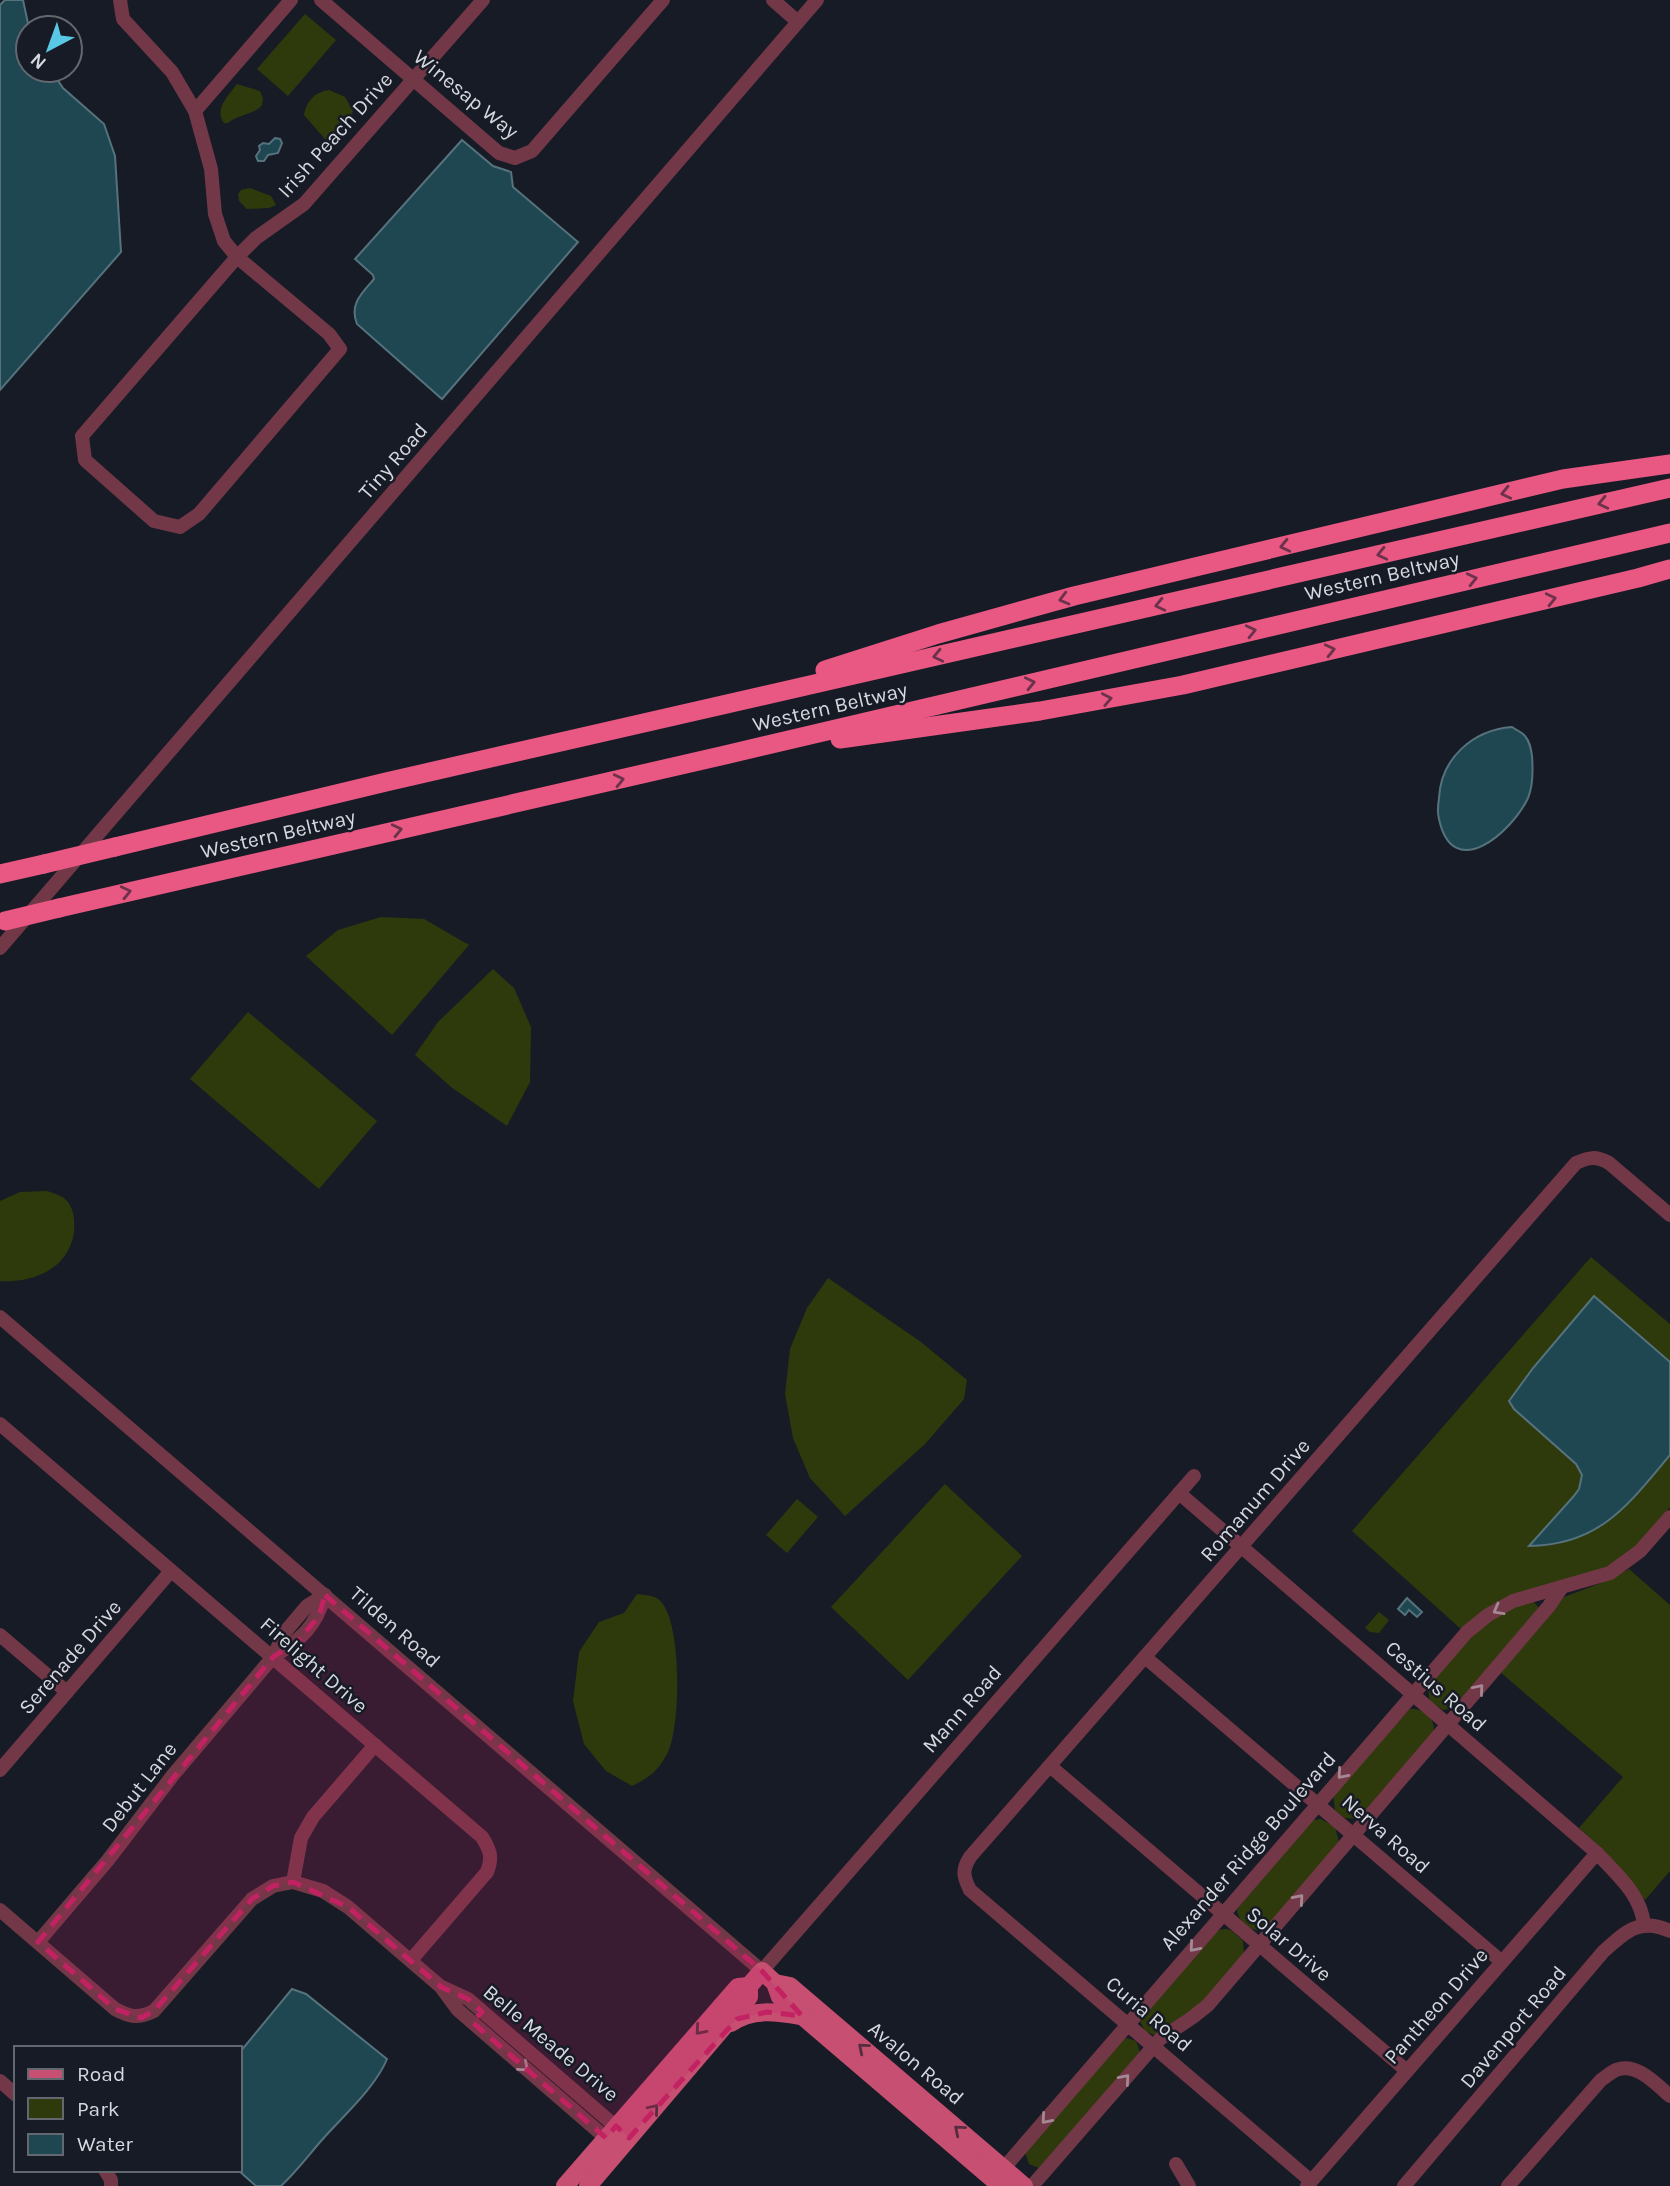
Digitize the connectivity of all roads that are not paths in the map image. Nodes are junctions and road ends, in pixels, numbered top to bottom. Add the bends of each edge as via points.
1 (120, 0) edge
2 (291, 0) edge
3 (321, 0) edge
4 (483, 0) edge
5 (663, 0) edge
6 (773, 0) edge
7 (817, 0) edge
8 (798, 22) junction
9 (413, 80) junction
10 (195, 111) junction
11 (237, 257) junction
12 (1670, 464) edge
13 (1670, 488) edge
14 (1670, 533) edge
15 (1670, 569) edge
16 (697, 711) junction
17 (725, 755) junction
18 (0, 874) edge
19 (3, 921) edge
20 (0, 948) edge
21 (1670, 1215) edge
22 (0, 1317) edge
23 (0, 1424) edge
24 (1195, 1476) dead end
25 (1180, 1493) junction
26 (1670, 1517) edge
27 (1242, 1547) junction
28 (171, 1571) junction
29 (1562, 1587) junction
30 (325, 1595) junction
31 (292, 1624) junction
32 (304, 1634) junction
33 (0, 1635) edge
34 (273, 1657) junction
35 (1145, 1657) junction
36 (67, 1692) junction
37 (1412, 1692) junction
38 (1449, 1724) junction
39 (375, 1745) junction
40 (1050, 1766) junction
41 (0, 1770) edge
42 (1318, 1803) junction
43 (1355, 1834) junction
44 (1597, 1853) junction
45 (964, 1877) joint
46 (293, 1882) junction
47 (0, 1910) edge
48 (1222, 1914) junction
49 (1644, 1925) junction
50 (1670, 1931) edge
51 (38, 1942) junction
52 (1259, 1945) junction
53 (411, 1960) junction
54 (1502, 1962) junction
55 (768, 1977) junction
56 (749, 1986) junction
57 (803, 2016) junction
58 (1128, 2024) junction
59 (720, 2032) junction
60 (1153, 2045) junction
61 (1407, 2071) junction
62 (0, 2081) edge
63 (14, 2093) edge
64 (1670, 2096) edge
65 (618, 2138) junction
66 (1176, 2164) dead end
67 (999, 2178) edge
68 (1309, 2183) edge
69 (565, 2186) edge
70 (588, 2186) edge
71 (1024, 2186) edge
72 (1032, 2186) edge
73 (1189, 2186) edge
74 (1404, 2186) edge
75 (1508, 2186) edge

1 - 10 street via 123,19 172,72
2 - 10 street
3 - 9 street, Winesap Way
4 - 9 street, Irish Peach Drive
5 - 9 street, Winesap Way via 532,151 515,159 499,153
6 - 8 street
7 - 8 street, Tiny Road
8 - 20 street, Tiny Road
9 - 11 street, Irish Peach Drive via 304,204
10 - 11 street via 211,169 215,214 224,241
11 - 11 street, Irish Peach Drive via 329,334 340,349 199,514 180,527 154,521 85,460 82,436
12 -> 16 highway via 1563,480 1074,596
13 -> 16 highway, Western Beltway
17 -> 14 highway, Western Beltway
17 -> 15 highway via 1040,712 1183,685
16 - 18 highway, Western Beltway, bridge
19 -> 17 highway, Western Beltway, bridge
21 - 27 street, Romanum Drive via 1609,1163 1598,1157 1576,1163
22 - 30 street, Tilden Road
23 - 28 street, Firelight Drive
24 - 25 street, Mann Road
25 - 27 street, Cestius Road
25 - 55 street, Mann Road
26 - 29 street, Alexander Ridge Boulevard via 1618,1568
27 - 35 street, Romanum Drive
27 - 37 street, Cestius Road
28 - 34 street, Firelight Drive
28 - 36 street, Serenade Drive
29 -> 37 street, Alexander Ridge Boulevard via 1513,1601 1488,1615 1461,1637
38 -> 29 street
30 - 31 street, Debut Lane via 307,1606
30 - 32 street, Debut Lane via 319,1616
30 - 55 street, Tilden Road
31 - 32 street
31 - 34 street, Debut Lane
32 - 34 street, Debut Lane
33 - 36 street
34 - 39 street, Firelight Drive
34 - 51 street, Debut Lane
35 - 40 street, Romanum Drive
35 - 42 street, Nerva Road
36 - 41 street, Serenade Drive
37 - 38 street, Cestius Road
37 -> 42 street, Alexander Ridge Boulevard
38 - 43 street
38 - 44 street, Cestius Road
39 - 46 street via 300,1838
39 - 53 street, Firelight Drive via 482,1837 490,1850 487,1872
40 - 45 street, Romanum Drive via 970,1857
40 - 48 street, Solar Drive
42 - 43 street, Nerva Road
42 - 48 street, Alexander Ridge Boulevard
52 -> 43 street
43 - 54 street, Nerva Road
44 - 49 street, Cestius Road via 1638,1900
44 - 54 street, Pantheon Drive
45 - 58 street, Curia Road via 970,1890
46 - 51 street via 272,1886 252,1899 154,2011 141,2018 115,2008
46 - 53 street, Belle Meade Drive via 323,1891 348,1907
47 - 51 street
48 - 52 street, Solar Drive
48 -> 58 street, Alexander Ridge Boulevard
49 - 50 street
49 - 74 street, Davenport Road via 1620,1936 1603,1952
52 - 60 street via 1208,2005
52 - 61 street, Solar Drive
53 - 65 street, Belle Meade Drive via 441,1987 468,1999 477,2017
54 - 61 street, Pantheon Drive
55 - 56 main road
55 - 57 main road, Avalon Road via 780,1997
67 -> 55 main road, Avalon Road via 790,1986
56 - 59 main road via 749,1997
56 -> 65 main road via 738,1987
57 - 59 main road via 756,2013 737,2019
57 - 67 main road, Avalon Road
58 - 60 street, Curia Road
58 -> 67 street, Alexander Ridge Boulevard
65 -> 59 main road
60 - 68 street, Curia Road
72 -> 60 street
61 - 68 street, Pantheon Drive
62 - 63 street
64 - 75 street via 1642,2073 1616,2070 1601,2080
65 - 69 main road
65 - 70 main road
66 - 73 street
67 - 71 main road, Avalon Road

